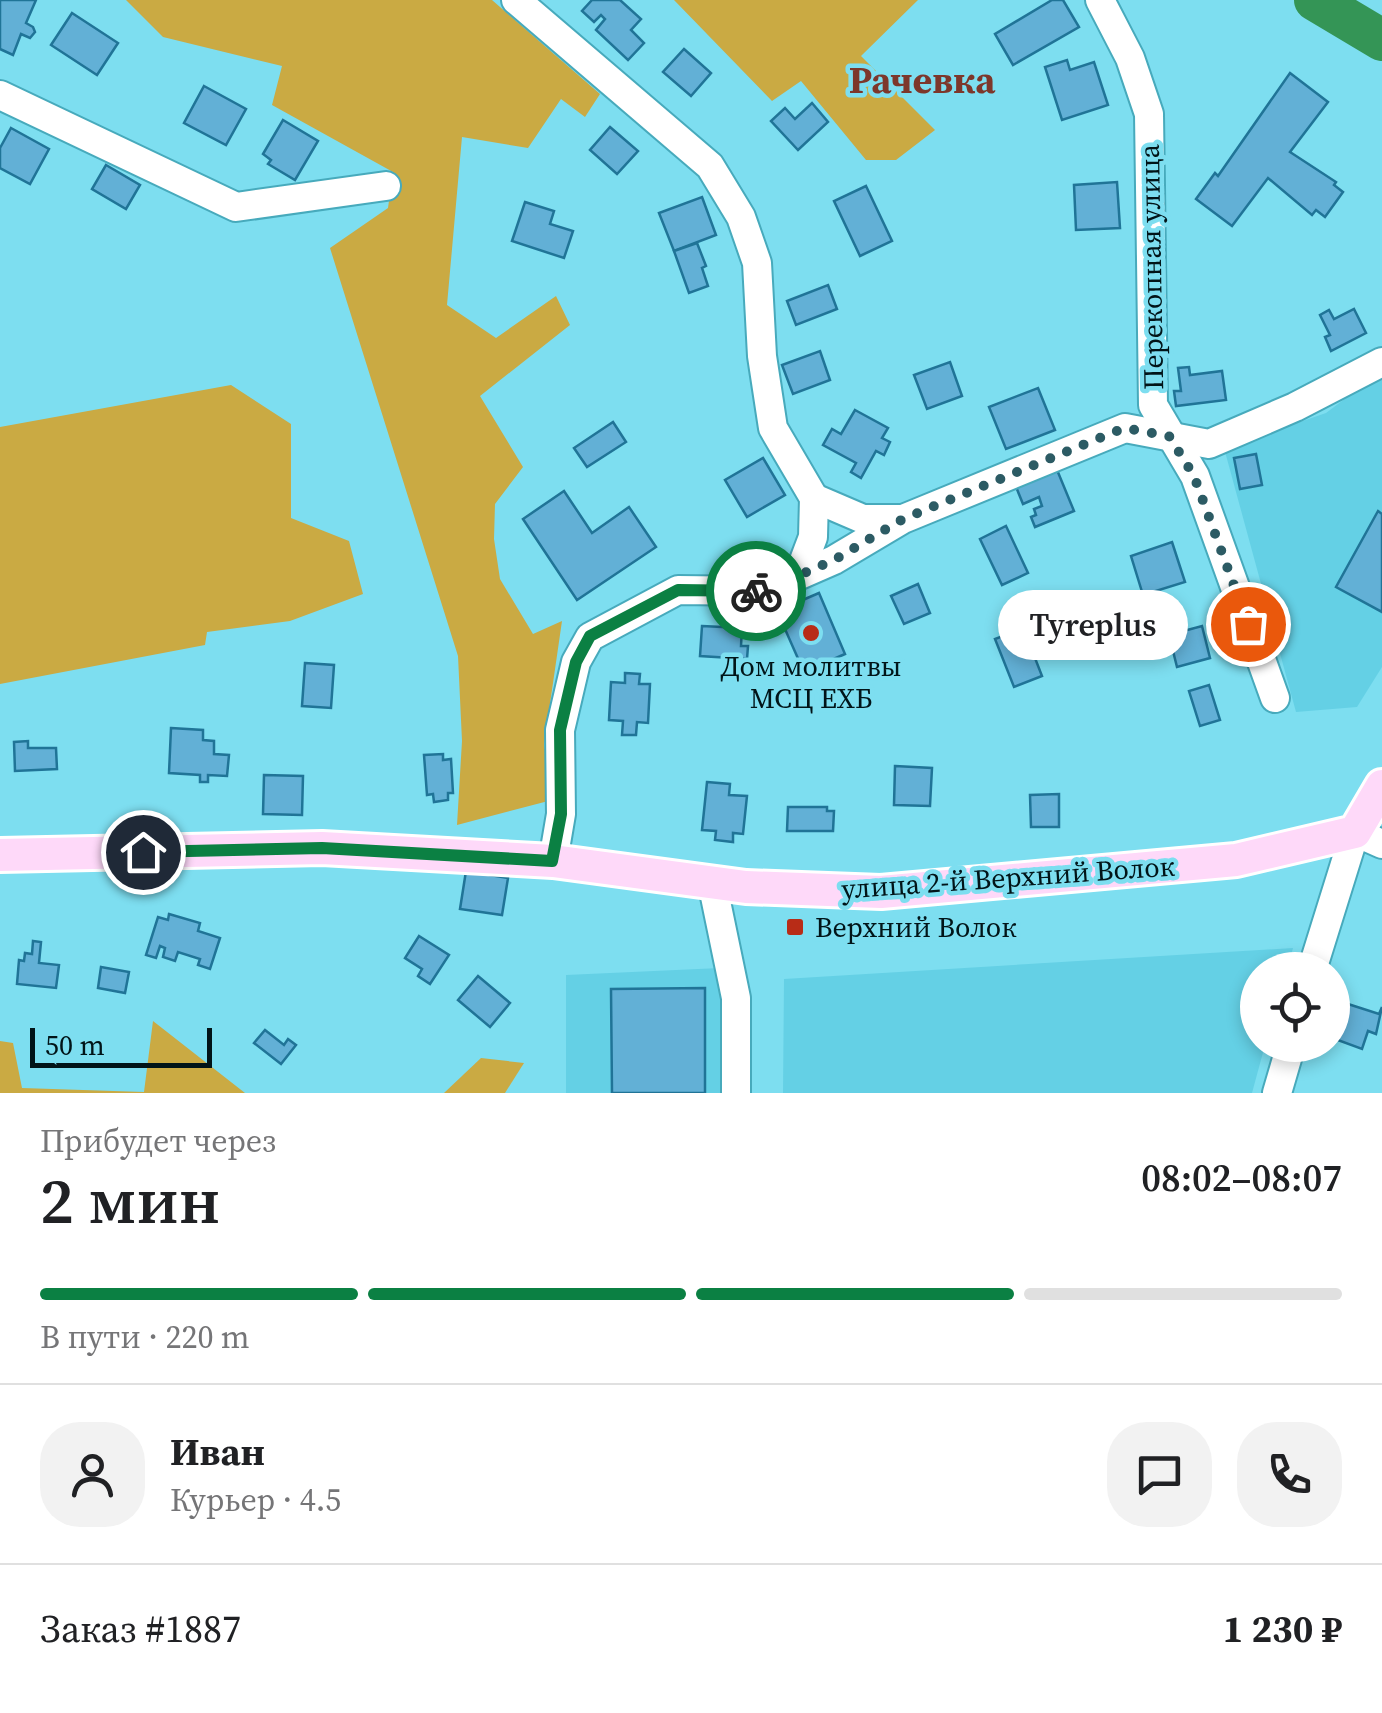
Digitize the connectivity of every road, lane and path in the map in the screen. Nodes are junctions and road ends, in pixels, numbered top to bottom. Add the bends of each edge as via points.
1 (516, 0) edge
2 (1100, 0) edge
3 (0, 95) edge
4 (386, 186) dead end
5 (1382, 362) edge
6 (1169, 436) junction
7 (814, 498) junction
8 (903, 519) junction
9 (799, 574) junction
10 (1275, 698) dead end
11 (1382, 786) edge
12 (1368, 838) edge
13 (0, 855) edge
14 (552, 861) junction
15 (712, 882) junction
16 (1320, 952) edge
17 (1286, 1062) edge
18 (736, 1093) edge
19 (1277, 1093) edge

1 - 7 street via 710,166 757,264 773,428
2 - 6 street, Перекопная улица via 1149,114 1153,405
3 - 4 street via 236,207
5 - 6 street via 1209,444
6 - 8 street via 1124,428
6 - 10 street, Перекопная улица via 1194,476
7 - 8 street via 863,519
7 - 9 street via 813,537
8 - 9 street
9 - 14 street via 763,591 678,590 590,636 576,662 560,730 561,814
11 - 12 main road
12 - 15 main road, улица 2-й Верхний Волок via 1236,860 881,892
12 - 16 street
13 - 14 main road, улица 2-й Верхний Волок via 322,848
14 - 15 main road, улица 2-й Верхний Волок
15 - 18 street via 736,998
17 - 19 street

